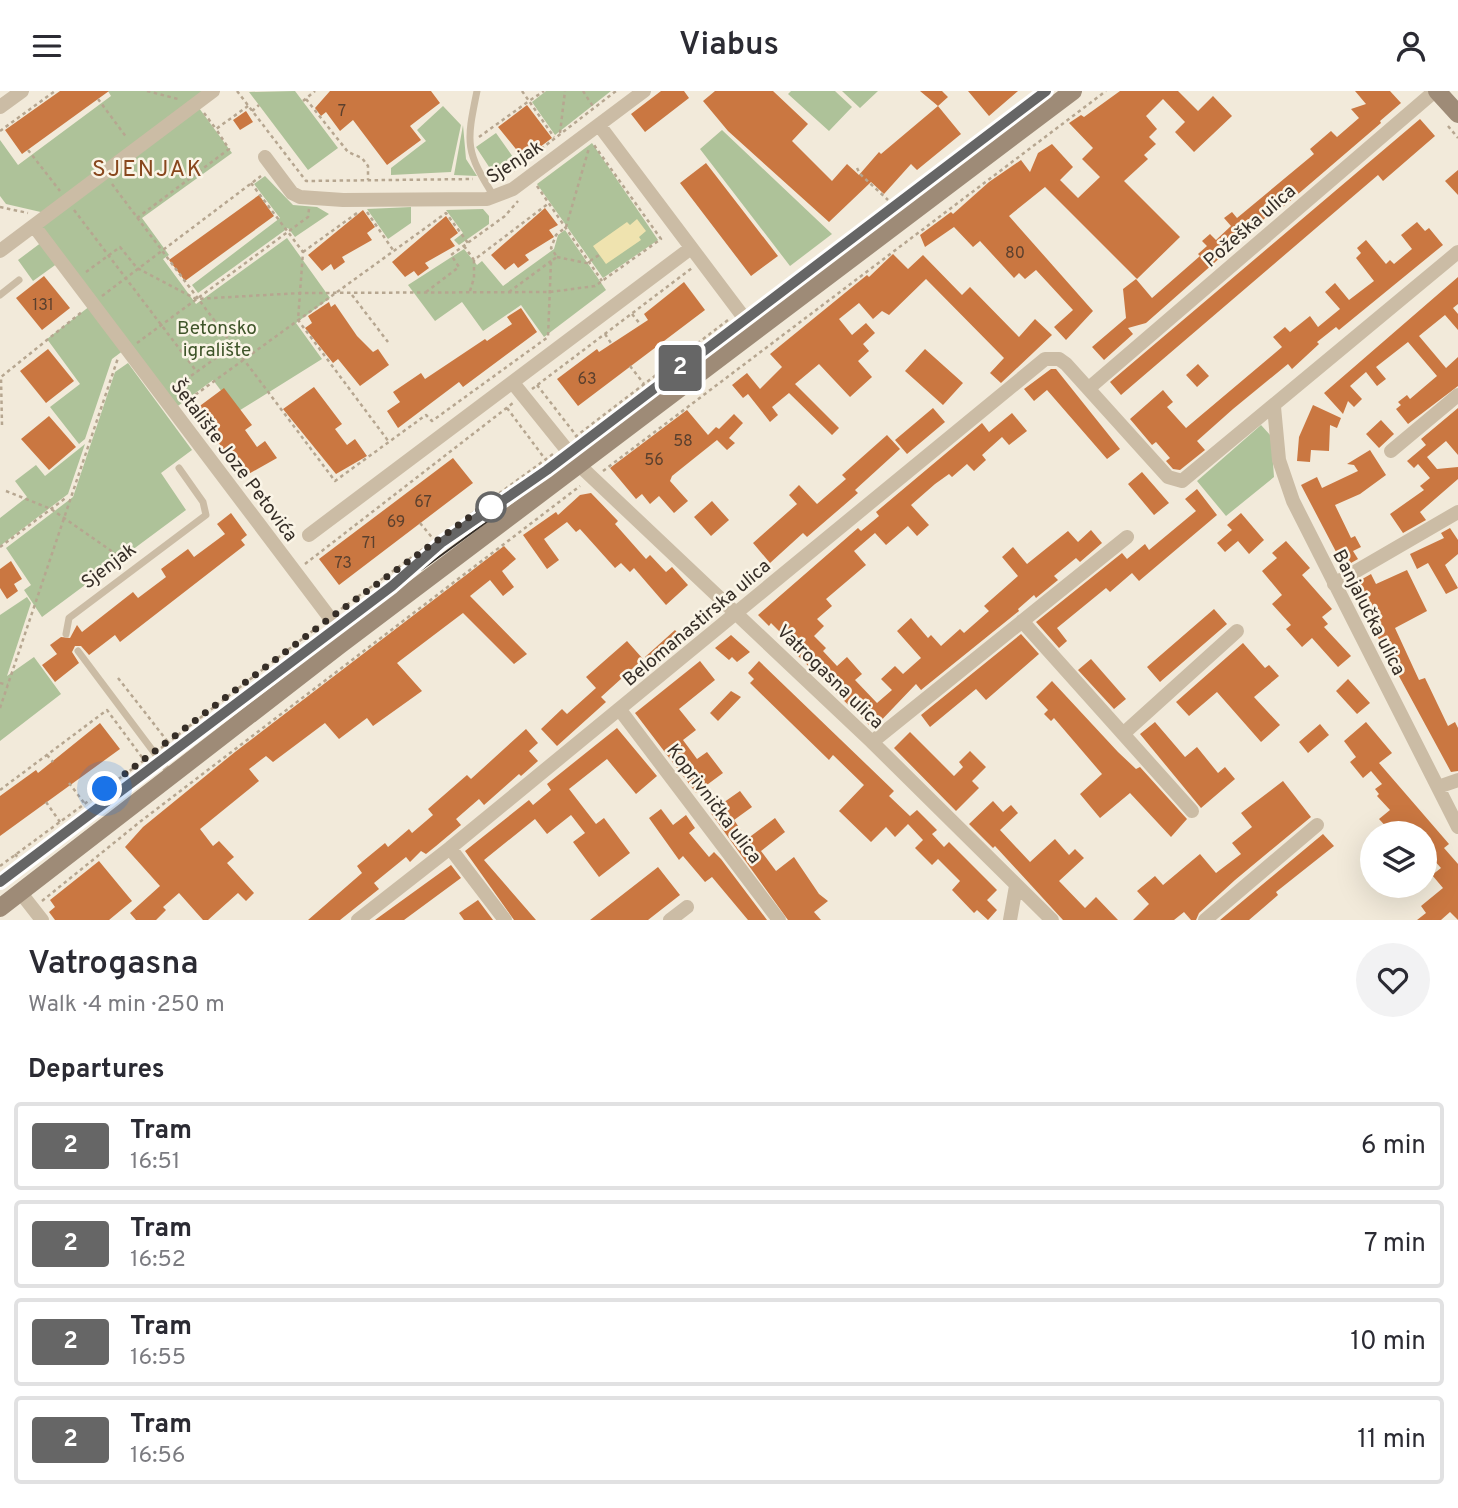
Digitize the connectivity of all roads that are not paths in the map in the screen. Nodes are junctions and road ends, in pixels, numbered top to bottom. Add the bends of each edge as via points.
1 (22, 91) edge
2 (213, 91) edge
3 (477, 91) edge
4 (644, 91) edge
5 (1073, 91) edge
6 (1436, 91) edge
7 (0, 107) edge
8 (1458, 114) edge
9 (599, 125) junction
10 (269, 162) road end
11 (495, 198) junction
12 (40, 221) junction
13 (691, 248) junction
14 (0, 251) edge
15 (1458, 252) edge
16 (19, 280) dead end
17 (0, 295) edge
18 (754, 331) junction
19 (513, 383) junction
20 (1089, 388) junction
21 (1458, 395) edge
22 (1274, 407) junction
23 (1391, 451) dead end
24 (592, 467) junction
25 (179, 468) dead end
26 (1458, 512) edge
27 (309, 535) dead end
28 (1127, 537) dead end
29 (1334, 583) junction
30 (737, 613) junction
31 (330, 618) road end
32 (1022, 621) junction
33 (1237, 631) dead end
34 (66, 634) dead end
35 (78, 651) dead end
36 (620, 710) junction
37 (1123, 734) junction
38 (872, 743) junction
39 (171, 775) junction
40 (1458, 780) edge
41 (1438, 787) junction
42 (1192, 811) dead end
43 (1317, 825) dead end
44 (1458, 827) edge
45 (450, 848) junction
46 (1016, 886) junction
47 (20, 892) junction
48 (687, 907) dead end
49 (0, 908) edge
50 (42, 920) edge
51 (358, 920) edge
52 (505, 920) edge
53 (670, 920) edge
54 (779, 920) edge
55 (1010, 920) edge
56 (1052, 920) edge
57 (1205, 920) edge

1 - 7 street
2 - 12 street
3 - 11 lane via 468,145
4 - 9 street, Sjenjak
5 - 18 street
6 - 8 street
6 - 20 street, Požeška ulica
9 - 11 street, Sjenjak
9 - 13 street
10 - 11 street, Sjenjak via 292,193 310,199
12 - 14 street
12 - 31 street, Šetalište Joze Petovića via 75,280
13 - 18 street
13 - 19 street
15 - 22 street
16 - 17 lane
18 - 24 street
19 - 24 street via 562,447
19 - 27 street
20 - 22 street via 1168,477 1182,481
20 - 30 street, Belomanastirska ulica via 1059,359 1051,357 1038,364
21 - 23 street
22 - 29 street, Banjalučka ulica via 1284,479
24 - 30 street, Vatrogasna ulica
24 - 39 street
25 - 34 lane, Sjenjak via 203,502 206,515 69,618
26 - 29 street
28 - 32 street
29 - 41 street, Banjalučka ulica
30 - 36 street, Belomanastirska ulica
30 - 38 street, Vatrogasna ulica
32 - 37 street
32 - 38 street
33 - 37 street
35 - 39 lane
36 - 45 street, Belomanastirska ulica
36 - 54 street, Koprivnička ulica
37 - 42 street
38 - 46 street, Vatrogasna ulica
39 - 47 street
40 - 41 street
41 - 44 street, Banjalučka ulica
43 - 57 street
45 - 51 street, Belomanastirska ulica
45 - 52 street
46 - 55 street
46 - 56 street, Vatrogasna ulica
47 - 49 street
47 - 50 street
48 - 53 street

